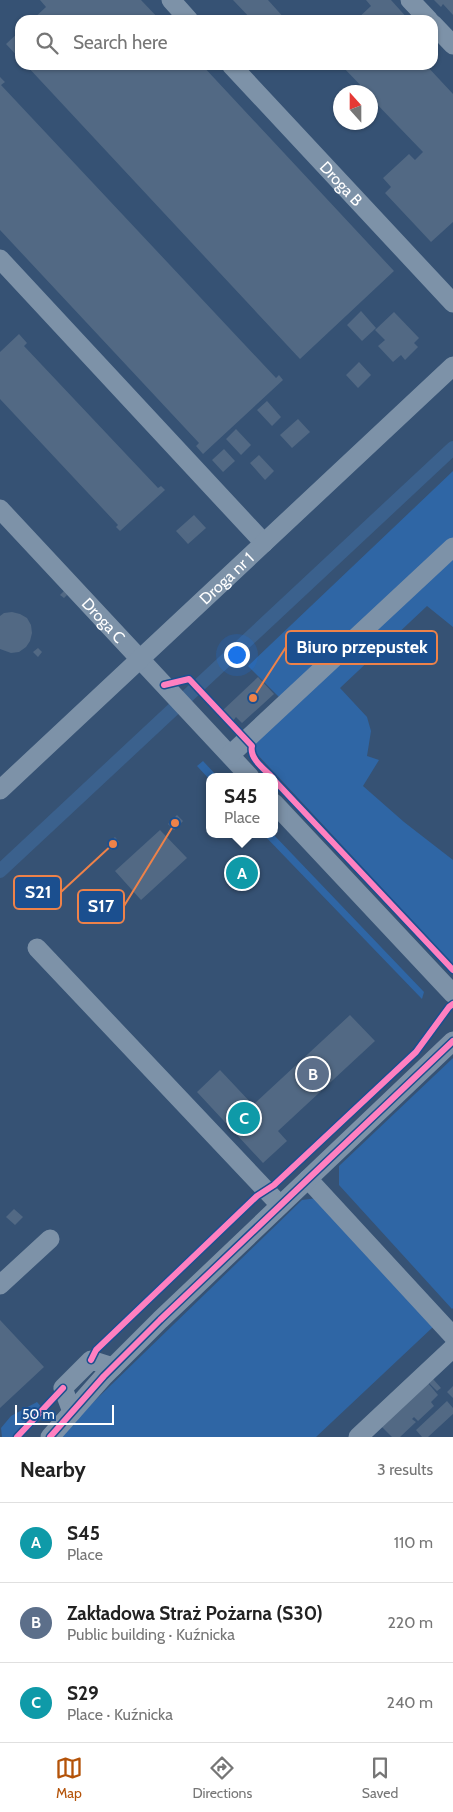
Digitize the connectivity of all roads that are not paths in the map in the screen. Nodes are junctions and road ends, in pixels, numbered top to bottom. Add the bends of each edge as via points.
1 (171, 0) edge
2 (410, 0) edge
3 (184, 15) edge
4 (424, 15) edge
5 (438, 29) edge
6 (453, 45) edge
7 (236, 70) edge
8 (0, 259) edge
9 (453, 303) edge
10 (453, 366) edge
11 (0, 509) edge
12 (264, 543) junction
13 (453, 547) edge
14 (140, 659) junction
15 (230, 755) junction
16 (246, 773) edge
17 (0, 790) edge
18 (278, 807) edge
19 (37, 948) dead end
20 (453, 994) edge
21 (453, 1041) edge
22 (308, 1179) junction
23 (280, 1205) junction
24 (50, 1239) dead end
25 (0, 1285) edge
26 (453, 1336) edge
27 (453, 1348) edge
28 (50, 1437) edge
29 (358, 1437) edge

1 - 3 street
2 - 4 street
5 - 6 street
7 - 9 street, Droga B
8 - 12 street
10 - 12 street, Droga nr 1
11 - 14 street, Droga C
12 - 14 street, Droga nr 1
13 - 15 street
14 - 15 street, Droga C
14 - 17 street, Droga nr 1
15 - 16 street, Droga C
18 - 20 street
19 - 23 street
21 - 22 street
22 - 23 street
22 - 26 street
23 - 28 street via 113,1366
24 - 25 street
27 - 29 street

